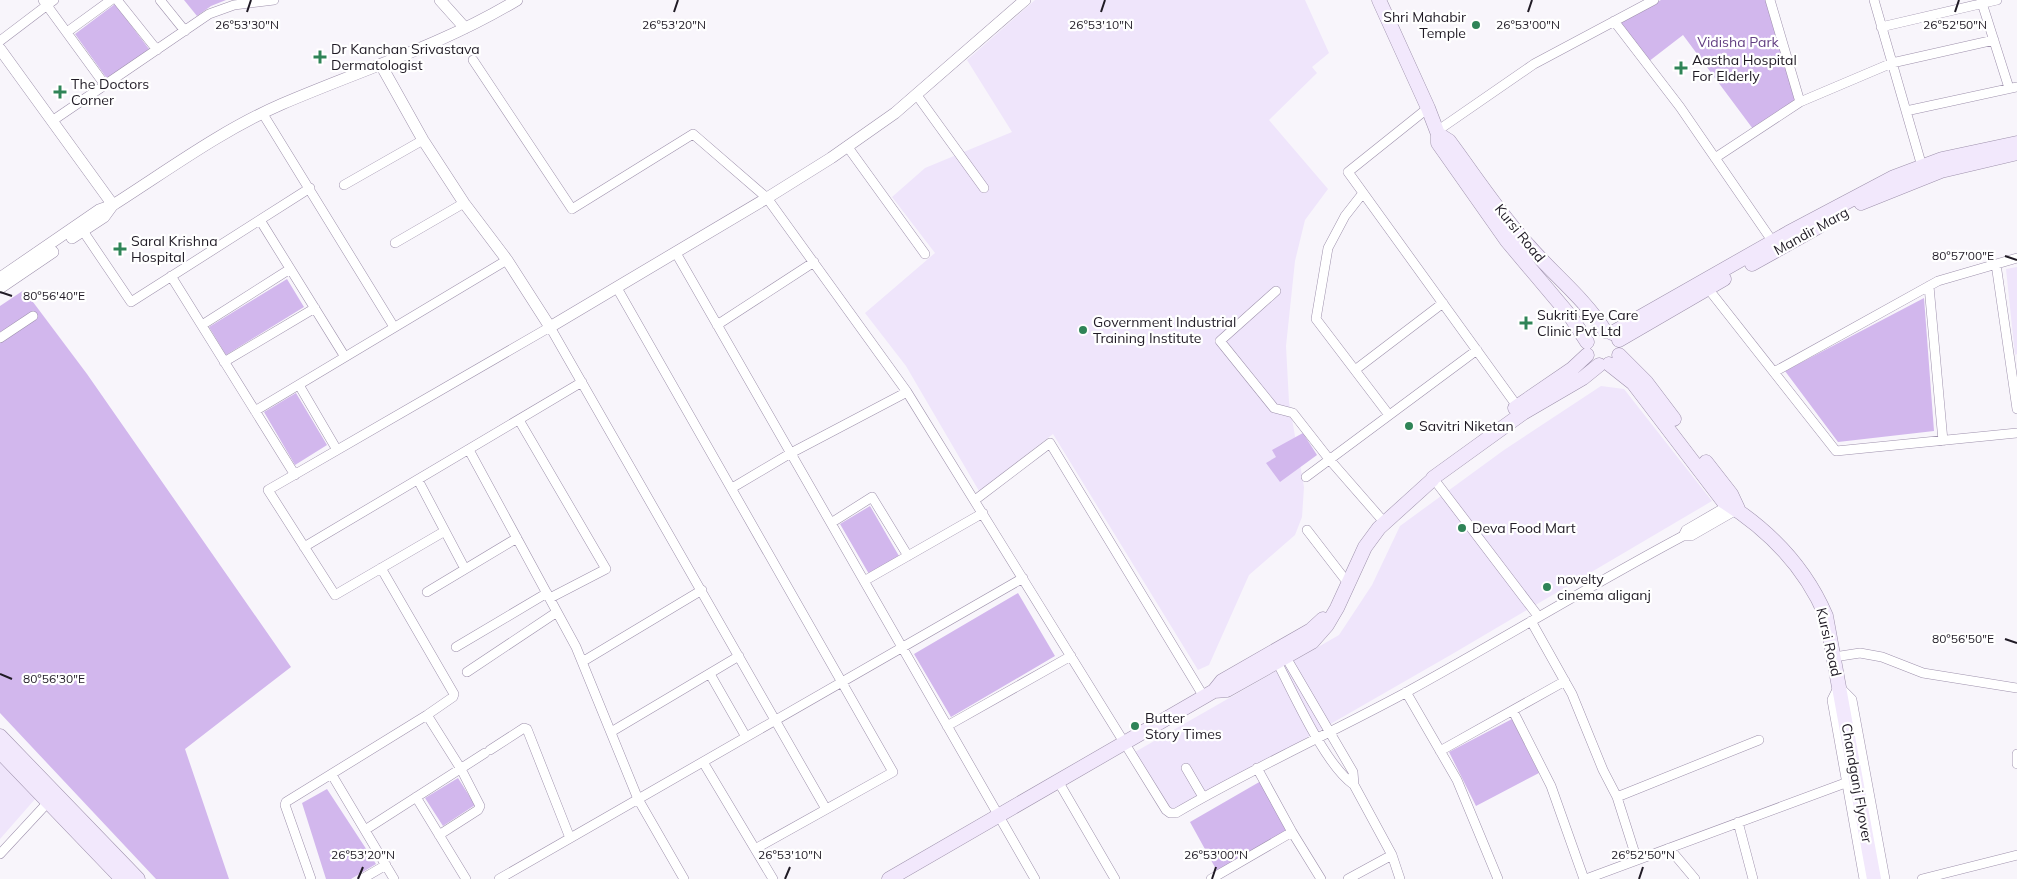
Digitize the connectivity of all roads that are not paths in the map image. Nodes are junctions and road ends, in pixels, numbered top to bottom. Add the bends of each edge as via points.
1 (111, 0) edge
2 (117, 0) edge
3 (160, 0) edge
4 (274, 0) edge
5 (440, 0) edge
6 (517, 0) edge
7 (1025, 0) edge
8 (1378, 0) edge
9 (1654, 0) edge
10 (1770, 0) edge
11 (1874, 0) edge
12 (1997, 0) edge
13 (48, 2) edge
14 (1982, 2) edge
15 (1614, 21) junction
16 (1882, 27) junction
17 (465, 28) junction
18 (185, 31) junction
19 (67, 32) junction
20 (1994, 40) junction
21 (0, 41) edge
22 (0, 50) edge
23 (157, 50) junction
24 (473, 60) dead end
25 (1892, 63) junction
26 (381, 65) junction
27 (106, 85) junction
28 (2013, 88) edge
29 (916, 94) junction
30 (1800, 102) junction
31 (1428, 108) junction
32 (1906, 111) junction
33 (263, 114) junction
34 (52, 121) junction
35 (1437, 132) junction
36 (423, 140) junction
37 (2017, 143) edge
38 (847, 146) junction
39 (2017, 154) edge
40 (1715, 158) junction
41 (1923, 172) junction
42 (344, 185) dead end
43 (310, 188) junction
44 (984, 188) dead end
45 (1363, 193) junction
46 (767, 198) junction
47 (464, 203) junction
48 (113, 205) junction
49 (260, 220) junction
50 (83, 231) junction
51 (395, 243) dead end
52 (1776, 245) junction
53 (676, 253) junction
54 (925, 254) dead end
55 (2017, 258) edge
56 (507, 260) junction
57 (814, 262) junction
58 (1996, 264) junction
59 (290, 269) junction
60 (171, 276) junction
61 (0, 278) edge
62 (1705, 285) junction
63 (1929, 286) junction
64 (0, 288) edge
65 (617, 288) junction
66 (1276, 291) dead end
67 (1443, 303) junction
68 (315, 308) junction
69 (33, 316) dead end
70 (202, 325) junction
71 (717, 325) junction
72 (394, 327) junction
73 (550, 327) junction
74 (1612, 335) junction
75 (0, 338) edge
76 (1587, 348) junction
77 (1477, 350) junction
78 (345, 357) junction
79 (1609, 361) junction
80 (224, 362) junction
81 (1355, 370) junction
82 (1774, 372) junction
83 (582, 382) junction
84 (299, 384) junction
85 (907, 392) junction
86 (1518, 406) junction
87 (2017, 409) edge
88 (255, 411) junction
89 (1389, 415) junction
90 (519, 420) junction
91 (2017, 433) edge
92 (1943, 441) junction
93 (337, 450) junction
94 (469, 450) junction
95 (791, 453) junction
96 (1329, 459) junction
97 (294, 475) junction
98 (1306, 477) dead end
99 (1433, 478) junction
100 (418, 480) junction
101 (732, 488) junction
102 (975, 500) junction
103 (1734, 507) junction
104 (983, 513) junction
105 (1382, 518) junction
106 (831, 523) junction
107 (1307, 530) dead end
108 (445, 532) junction
109 (517, 538) junction
110 (304, 547) junction
111 (908, 556) junction
112 (381, 568) junction
113 (465, 569) junction
114 (1023, 578) junction
115 (1344, 578) junction
116 (864, 581) junction
117 (702, 590) junction
118 (427, 592) dead end
119 (548, 596) junction
120 (557, 612) junction
121 (1534, 618) junction
122 (456, 647) dead end
123 (902, 648) junction
124 (739, 656) junction
125 (1071, 656) junction
126 (1280, 656) junction
127 (1834, 657) junction
128 (582, 662) junction
129 (468, 672) dead end
130 (710, 674) junction
131 (843, 682) junction
132 (1565, 682) junction
133 (1839, 688) junction
134 (2017, 688) edge
135 (1406, 692) junction
136 (1209, 694) junction
137 (1513, 711) junction
138 (427, 715) junction
139 (776, 720) junction
140 (947, 726) junction
141 (611, 732) junction
142 (1328, 733) junction
143 (0, 736) edge
144 (746, 737) junction
145 (1318, 739) junction
146 (1758, 740) dead end
147 (1124, 743) junction
148 (1440, 751) junction
149 (0, 752) edge
150 (2017, 754) edge
151 (703, 762) junction
152 (2017, 764) edge
153 (1186, 768) dead end
154 (1257, 768) junction
155 (461, 769) junction
156 (332, 775) junction
157 (1058, 781) junction
158 (1848, 782) junction
159 (1354, 785) junction
160 (416, 797) junction
161 (1203, 797) junction
162 (1617, 797) junction
163 (52, 798) junction
164 (638, 799) junction
165 (826, 809) junction
166 (998, 816) junction
167 (1738, 822) junction
168 (365, 830) junction
169 (1292, 832) junction
170 (439, 835) junction
171 (570, 838) junction
172 (1669, 848) junction
173 (755, 849) junction
174 (0, 854) edge
175 (1392, 855) junction
176 (2017, 855) edge
177 (1637, 860) junction
178 (386, 865) junction
179 (1032, 878) edge
180 (122, 879) edge
181 (138, 879) edge
182 (311, 879) edge
183 (362, 879) edge
184 (394, 879) edge
185 (466, 879) edge
186 (498, 879) edge
187 (684, 879) edge
188 (772, 879) edge
189 (889, 879) edge
190 (1115, 879) edge
191 (1211, 879) edge
192 (1321, 879) edge
193 (1348, 879) edge
194 (1400, 879) edge
195 (1498, 879) edge
196 (1585, 879) edge
197 (1694, 879) edge
198 (1753, 879) edge
199 (1865, 879) edge
200 (1874, 879) edge
201 (1884, 879) edge
202 (1922, 879) edge

1 - 19 street
2 - 23 street
3 - 18 street
4 - 18 street via 234,5 210,14
5 - 17 street
6 - 17 street
7 - 29 street
8 - 31 main road, Kursi Road
9 - 15 street
10 - 30 street
11 - 16 street
12 - 14 street
13 - 19 street
13 - 21 street
14 - 16 street
14 - 20 street
15 - 35 street via 1534,64
15 - 40 street
16 - 25 street
17 - 26 street
18 - 23 street
19 - 27 street
20 - 25 street
20 - 28 street
22 - 34 street
23 - 27 street
24 - 46 street via 572,209 693,134
25 - 30 street
25 - 32 street
26 - 33 street
26 - 36 street
27 - 34 street
28 - 32 street
29 - 38 street
29 - 44 street
30 - 40 street
31 - 35 main road, Kursi Road
31 - 45 street via 1348,172
32 - 41 street
33 - 43 street
33 - 48 street
34 - 48 street
35 - 74 main road, Kursi Road via 1449,141 1515,230
35 - 76 main road, Kursi Road via 1438,143 1507,240 1571,317
36 - 42 street
36 - 47 street
37 - 41 main road via 1942,159
38 - 46 street
38 - 54 street
39 - 41 main road
40 - 52 street
41 - 52 main road via 1894,177
43 - 49 street
43 - 72 street
45 - 67 street
45 - 81 street via 1345,216 1328,248 1316,319
46 - 53 street
46 - 57 street
47 - 51 street
47 - 56 street
48 - 50 street via 104,217
48 - 61 street via 99,210
49 - 59 street
49 - 60 street
50 - 60 street via 131,302
50 - 64 street
52 - 62 main road
53 - 65 street
53 - 71 street
55 - 58 street
56 - 72 street
56 - 73 street
57 - 71 street
57 - 85 street
58 - 63 street
58 - 87 street
59 - 68 street
59 - 70 street
60 - 70 street
62 - 74 main road
62 - 82 street
63 - 82 street
63 - 92 street
65 - 73 street
65 - 101 street
66 - 96 street via 1220,341 1274,408 1293,413
67 - 77 street
67 - 81 street
68 - 78 street
68 - 80 street
69 - 75 street
70 - 80 street
71 - 95 street
72 - 78 street
73 - 83 street
73 - 93 street
74 - 76 main road via 1598,332 1591,336
74 - 79 main road via 1620,348
76 - 79 main road via 1590,359
76 - 86 main road via 1572,369
77 - 86 street
77 - 89 street
78 - 84 street
79 - 99 main road via 1523,413
79 - 103 main road, Kursi Road via 1646,382 1730,494
80 - 88 street
81 - 89 street
82 - 92 street via 1836,452
83 - 90 street
83 - 117 street
84 - 88 street
84 - 93 street
85 - 95 street
85 - 102 street
86 - 105 main road
88 - 97 street
89 - 96 street
90 - 94 street
90 - 119 street via 606,569
91 - 92 street
93 - 97 street
94 - 100 street
94 - 109 street
95 - 101 street
95 - 106 street
96 - 98 street
96 - 105 street
97 - 110 street via 268,490
99 - 105 main road
99 - 121 street
100 - 108 street
100 - 110 street
101 - 131 street
102 - 104 street
102 - 136 street via 1050,443
103 - 121 street via 1691,536 1682,536
103 - 127 main road, Kursi Road via 1794,560 1816,592 1826,616
104 - 111 street
104 - 114 street
105 - 115 main road via 1360,543
105 - 126 main road via 1326,625 1312,642
106 - 111 street via 872,497
106 - 116 street
107 - 115 street
108 - 112 street
108 - 113 street
109 - 113 street
109 - 119 street
110 - 112 street via 335,595
111 - 116 street
112 - 138 street via 454,691 453,696
113 - 118 street
114 - 123 street
114 - 125 street
115 - 126 main road via 1326,616
116 - 123 street
117 - 124 street
117 - 128 street
119 - 120 street
119 - 122 street
120 - 128 street
120 - 129 street
121 - 132 street
121 - 135 street
123 - 131 street
123 - 140 street
124 - 130 street
124 - 139 street
125 - 140 street
125 - 147 street
126 - 136 main road via 1222,681
126 - 142 street
126 - 145 street
127 - 133 main road, Kursi Road
127 - 134 street via 1860,653 1882,657 1923,673
128 - 141 street
130 - 141 street
130 - 144 street
131 - 139 street
131 - 165 street via 893,772
132 - 137 street
132 - 162 street
133 - 158 street via 1833,700
133 - 200 main road, Chandganj Flyover
133 - 201 street via 1851,700
135 - 142 street
135 - 148 street
136 - 147 main road
137 - 148 street
137 - 196 street via 1551,786
138 - 155 street
138 - 156 street
139 - 144 street
139 - 165 street
140 - 166 street
141 - 164 street
142 - 145 street
142 - 159 street via 1352,772
143 - 163 main road
144 - 151 street
145 - 154 street
145 - 159 street via 1343,778
146 - 162 street
147 - 157 main road
147 - 161 street via 1170,813 1176,813
148 - 195 street via 1458,780
149 - 163 main road
150 - 152 street
151 - 164 street
151 - 173 street
153 - 161 street
154 - 161 street
154 - 169 street
155 - 160 street
155 - 170 street via 480,808
155 - 171 street via 527,729
156 - 168 street
156 - 182 street via 285,804
157 - 166 main road
157 - 190 street
158 - 167 street
158 - 199 street
159 - 175 street
160 - 168 street
160 - 170 street
162 - 177 street
163 - 174 street
163 - 180 main road
163 - 181 main road
164 - 171 street
164 - 187 street
165 - 173 street
166 - 179 street
166 - 189 main road
167 - 172 street
167 - 198 street
168 - 178 street
169 - 191 street
169 - 192 street
170 - 185 street
171 - 186 street
172 - 177 street
172 - 197 street
173 - 188 street
175 - 193 street
175 - 194 street
176 - 202 street
177 - 196 street
178 - 183 street
178 - 184 street

